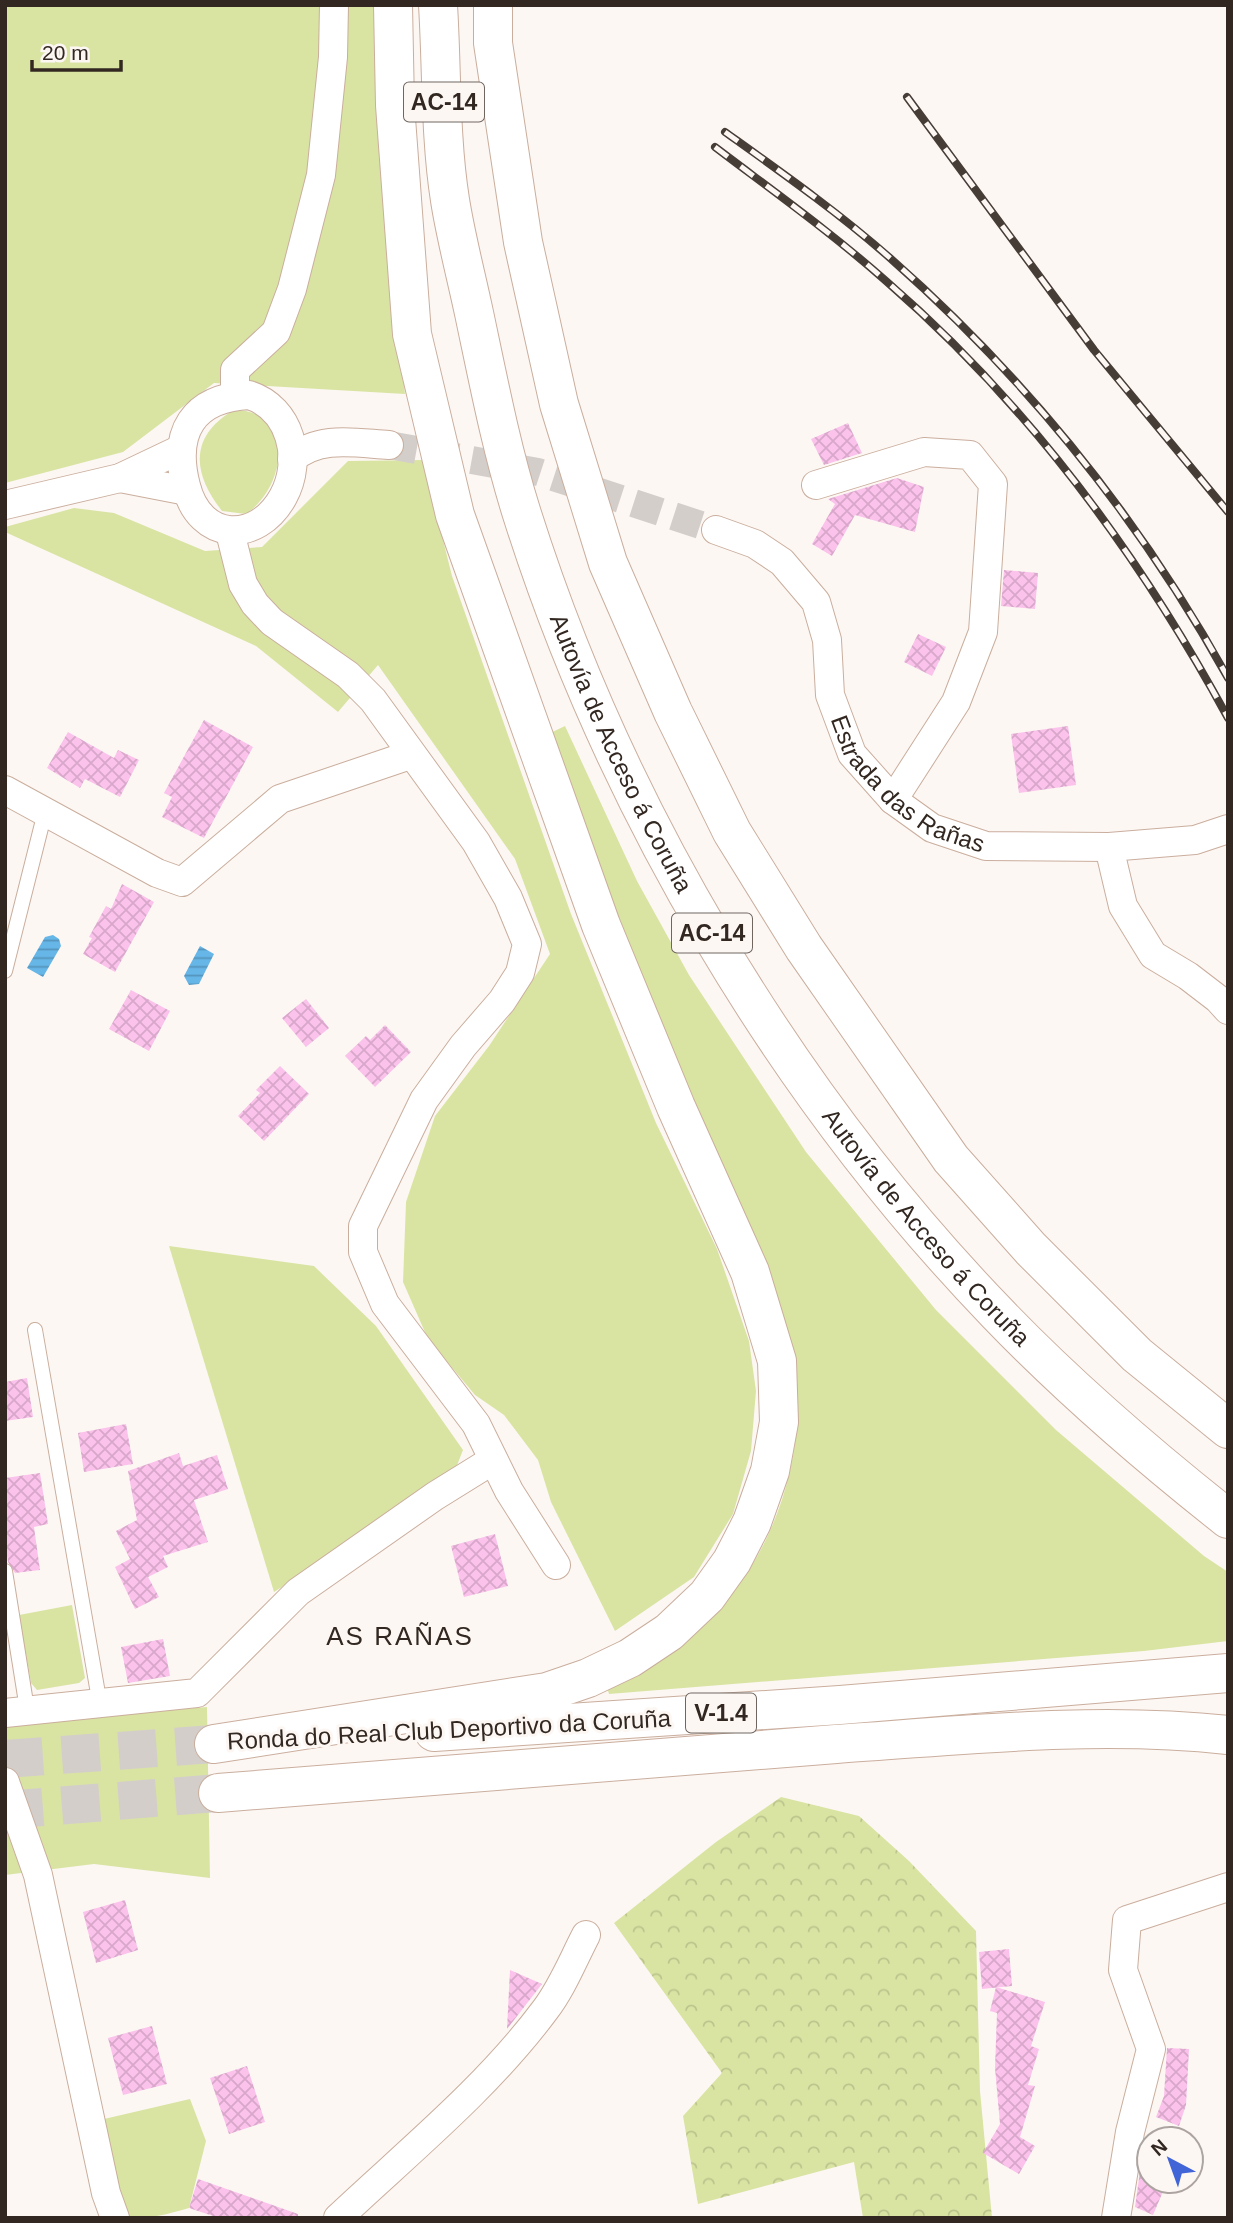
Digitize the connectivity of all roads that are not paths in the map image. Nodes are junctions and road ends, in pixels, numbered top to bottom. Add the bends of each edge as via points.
1 (334, 5) edge
2 (393, 5) edge
3 (418, 5) edge
4 (438, 5) edge
5 (493, 5) edge
6 (450, 198) junction
7 (235, 396) junction
8 (284, 422) junction
9 (336, 442) junction
10 (390, 445) tunnel mouth
11 (181, 449) junction
12 (292, 458) junction
13 (120, 478) junction
14 (817, 485) dead end
15 (187, 491) junction
16 (5, 505) edge
17 (716, 530) tunnel mouth
18 (230, 532) junction
19 (410, 755) junction
20 (5, 790) edge
21 (893, 800) junction
22 (45, 811) junction
23 (1228, 829) edge
24 (1109, 847) junction
25 (5, 971) edge
26 (1228, 1010) edge
27 (35, 1330) dead end
28 (1228, 1429) edge
29 (493, 1460) junction
30 (1228, 1519) edge
31 (556, 1565) dead end
32 (5, 1571) edge
33 (1228, 1673) edge
34 (100, 1705) junction
35 (16, 1711) edge
36 (1228, 1735) edge
37 (5, 1783) edge
38 (218, 1793) tunnel mouth
39 (1228, 1887) edge
40 (586, 1935) dead end
41 (115, 2218) edge
42 (338, 2218) edge
43 (1116, 2218) edge

1 - 7 street via 321,175 292,289 276,332 235,370
2 - 33 highway, Ronda do Real Club Deportivo da Coruña / V-1.4 via 395,105 412,334 455,515 601,925 750,1272 777,1361 779,1422 771,1471 732,1561 707,1596 679,1623 631,1658 547,1692 214,1744 541,1726
3 - 6 highway via 419,37
4 - 6 highway, Autovía de Acceso á Coruña / AC-14
5 - 28 highway, AC-14 via 493,43 523,242 559,404 608,563 732,832 804,948 951,1159 1031,1249 1138,1354
6 - 30 highway, Autovía de Acceso á Coruña / AC-14 via 520,510 615,754 675,870 813,1092 889,1191 996,1313 1131,1441
7 - 8 street via 266,400
7 - 11 street via 212,402 194,416
8 - 9 street
8 - 12 street via 292,440
9 - 10 street
9 - 12 street via 306,446
11 - 13 street
11 - 15 street
12 - 18 street via 284,496 270,513 251,526
13 - 15 street
13 - 16 street
14 - 21 street via 924,452 970,455 993,484 984,632 956,702
15 - 18 street via 216,529
17 - 21 street, Estrada das Rañas via 755,544 782,562 816,602 827,640 830,695 852,754
18 - 19 street via 243,584 255,604 373,700
19 - 22 street via 280,799 182,883
19 - 29 street via 476,842 508,898 527,944 520,973 502,1001 424,1100 363,1226 363,1252 385,1304 476,1424
20 - 22 street
21 - 24 street, Estrada das Rañas via 932,828 986,846
22 - 25 lane
23 - 24 street, Estrada das Rañas via 1195,840
24 - 26 street via 1123,906 1153,955 1188,976
27 - 34 lane
29 - 31 street
29 - 34 street via 298,1591 197,1693
32 - 35 lane
34 - 35 street
36 - 38 highway, Ronda do Real Club Deportivo da Coruña / V-1.4 via 1177,1729 1084,1728
37 - 41 street via 38,1875
39 - 43 street via 1127,1920 1123,1970 1151,2049 1130,2132
40 - 42 street via 546,2009 509,2052

